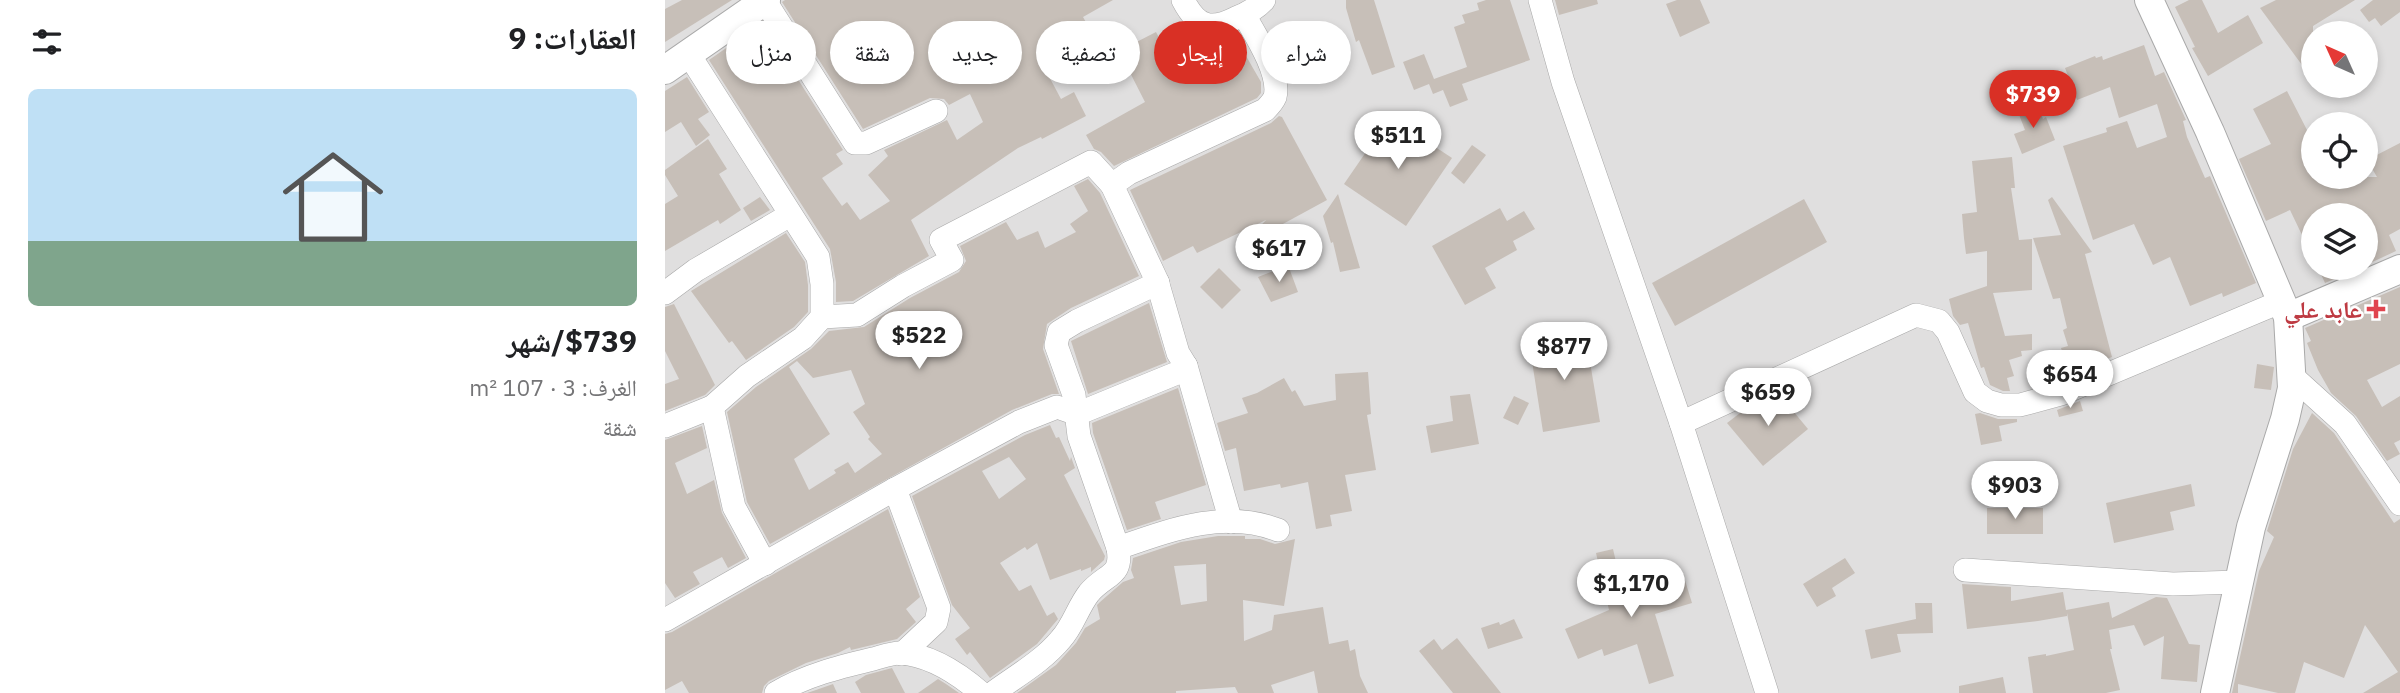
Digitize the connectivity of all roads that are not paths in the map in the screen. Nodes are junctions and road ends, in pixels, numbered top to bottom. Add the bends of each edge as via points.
1 (1183, 0) edge
2 (1264, 0) edge
3 (1540, 0) edge
4 (2149, 0) edge
5 (753, 4) edge
6 (1244, 15) junction
7 (688, 53) junction
8 (665, 70) edge
9 (936, 111) dead end
10 (1112, 185) junction
11 (790, 215) junction
12 (2400, 269) edge
13 (1158, 283) junction
14 (665, 293) edge
15 (2284, 310) junction
16 (823, 317) junction
17 (1186, 366) junction
18 (2291, 376) junction
19 (712, 407) junction
20 (1077, 414) junction
21 (1681, 423) junction
22 (665, 426) edge
23 (895, 489) junction
24 (2400, 504) edge
25 (1231, 522) junction
26 (1277, 530) dead end
27 (1118, 548) junction
28 (765, 564) junction
29 (1965, 570) dead end
30 (2239, 582) junction
31 (665, 620) edge
32 (902, 654) junction
33 (791, 689) edge
34 (981, 693) edge
35 (993, 693) edge
36 (1767, 693) edge
37 (2215, 693) edge

1 - 6 street via 1205,24 1218,27
2 - 6 street
3 - 21 street via 1563,82
4 - 15 street
5 - 7 street
5 - 9 street via 855,143 866,143
6 - 10 street via 1275,80 1274,100 1265,110
7 - 8 street
7 - 11 street
10 - 13 street
10 - 16 street via 1091,162 941,240 952,260 878,303 857,315
11 - 14 street
11 - 16 street via 818,257
12 - 15 street
13 - 17 street
13 - 20 street via 1059,332 1056,345
15 - 18 street
15 - 21 street via 2061,394 2020,405 1987,401 1975,392 1948,331 1938,321 1916,315
16 - 19 street via 803,338 747,376
17 - 20 street
17 - 25 street
18 - 24 street via 2345,424
18 - 30 street via 2285,419
19 - 22 street
19 - 28 street via 734,507
20 - 23 street via 1057,407 1040,412
20 - 27 street via 1079,436
21 - 36 street
23 - 28 street
23 - 32 street via 939,608 936,622
25 - 26 street via 1260,523
25 - 27 street via 1188,525
27 - 35 street via 1118,569 1091,591 1061,639
28 - 31 street
29 - 30 street via 2173,584
30 - 37 street
32 - 33 street via 843,666
32 - 34 street via 941,664

